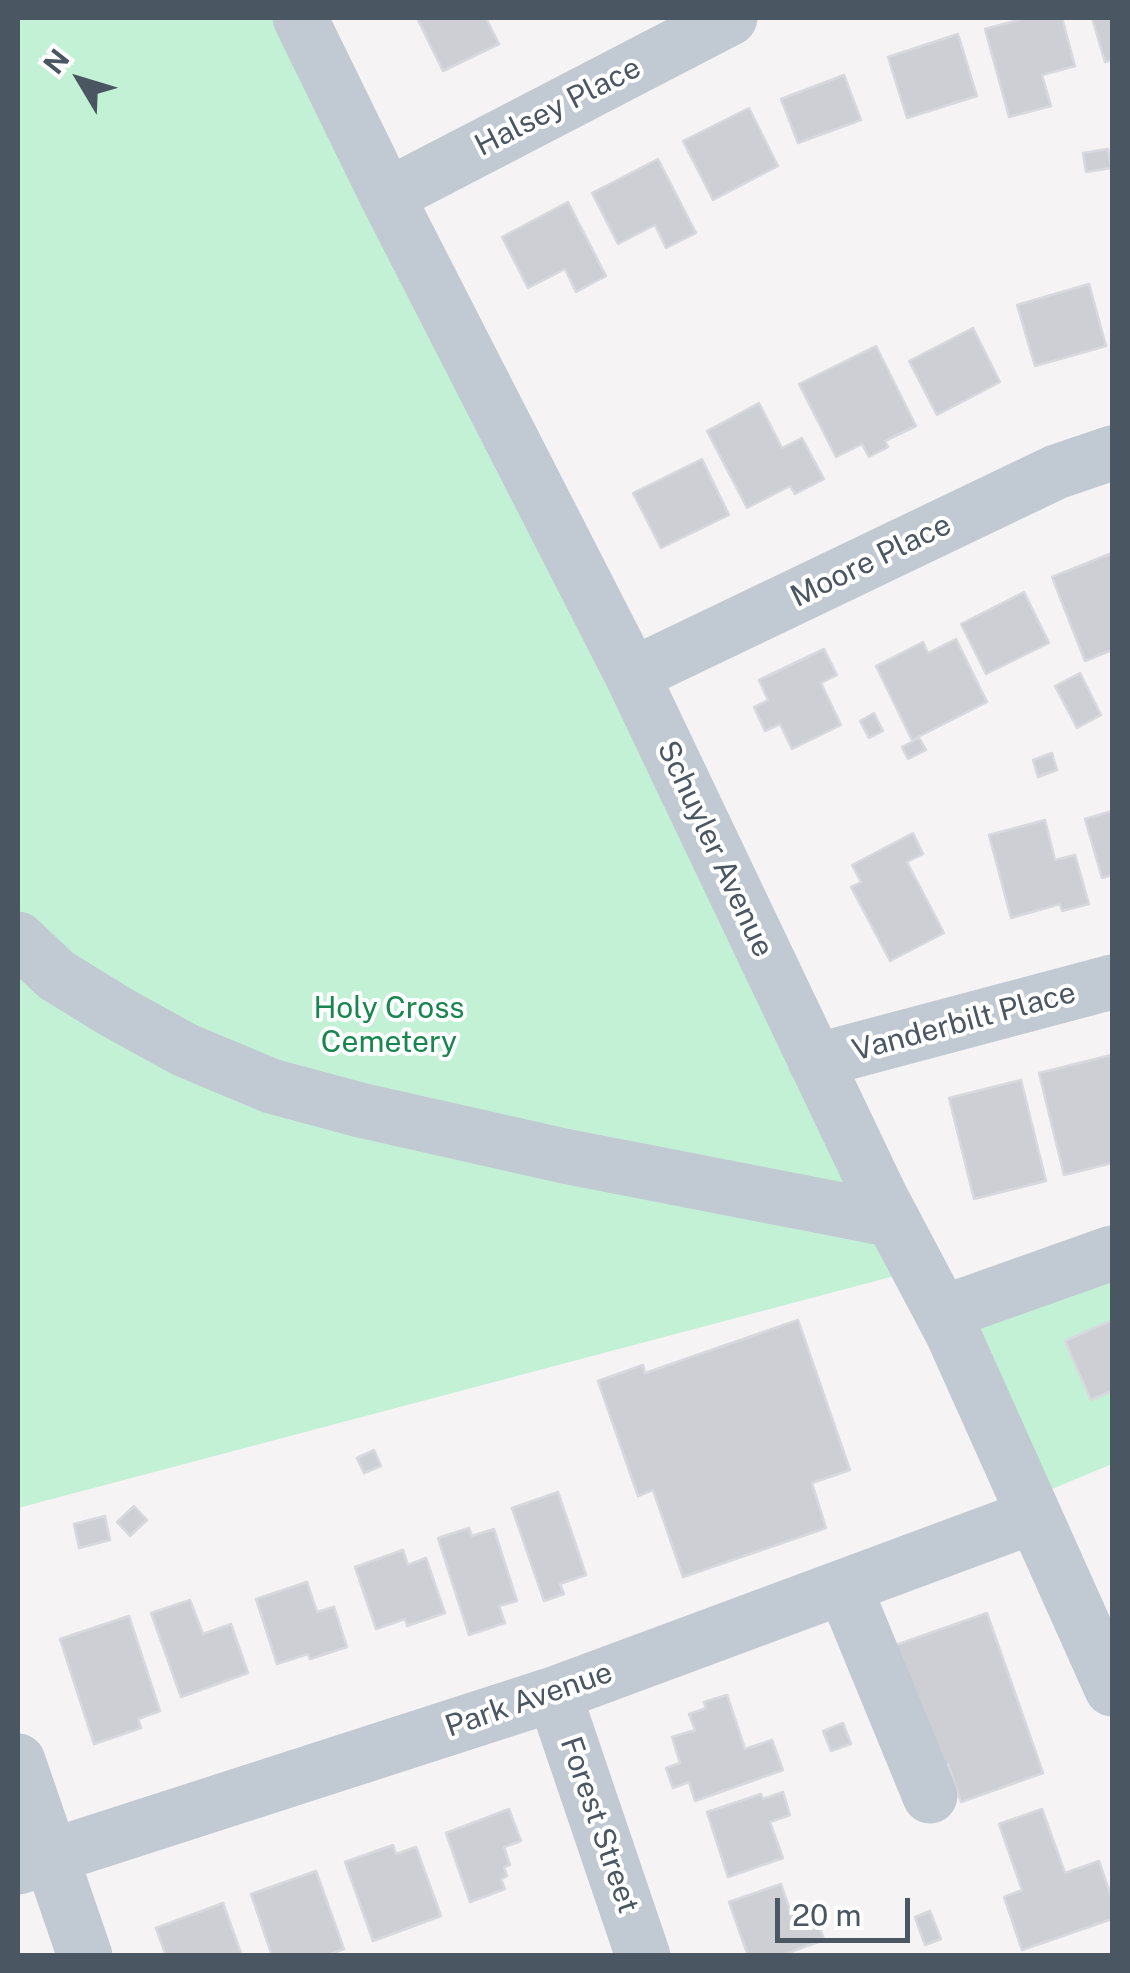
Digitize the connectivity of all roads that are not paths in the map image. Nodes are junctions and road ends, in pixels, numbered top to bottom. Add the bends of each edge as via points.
1 (300, 18) edge
2 (730, 18) edge
3 (386, 196) junction
4 (1112, 453) edge
5 (632, 676) junction
6 (18, 939) edge
7 (1112, 982) edge
8 (815, 1061) junction
9 (893, 1220) junction
10 (1112, 1253) edge
11 (943, 1313) junction
12 (1034, 1516) junction
13 (844, 1586) junction
14 (1112, 1689) edge
15 (554, 1694) junction
16 (18, 1761) edge
17 (930, 1796) dead end
18 (34, 1861) edge
19 (85, 1956) edge
20 (643, 1956) edge

1 - 3 street, Schuyler Avenue
2 - 3 street, Halsey Place
3 - 5 street, Schuyler Avenue
4 - 5 street, Moore Place via 1056,472
5 - 8 street, Schuyler Avenue
6 - 9 street via 56,975 116,1012 271,1086 564,1156
7 - 8 street, Vanderbilt Place
8 - 9 street, Schuyler Avenue
9 - 11 street, Schuyler Avenue
10 - 11 street
11 - 12 street, Schuyler Avenue
12 - 13 street, Park Avenue
12 - 14 street, Schuyler Avenue
13 - 15 street, Park Avenue
13 - 17 street
15 - 18 street, Park Avenue
15 - 20 street, Forest Street
16 - 18 street
18 - 19 street

